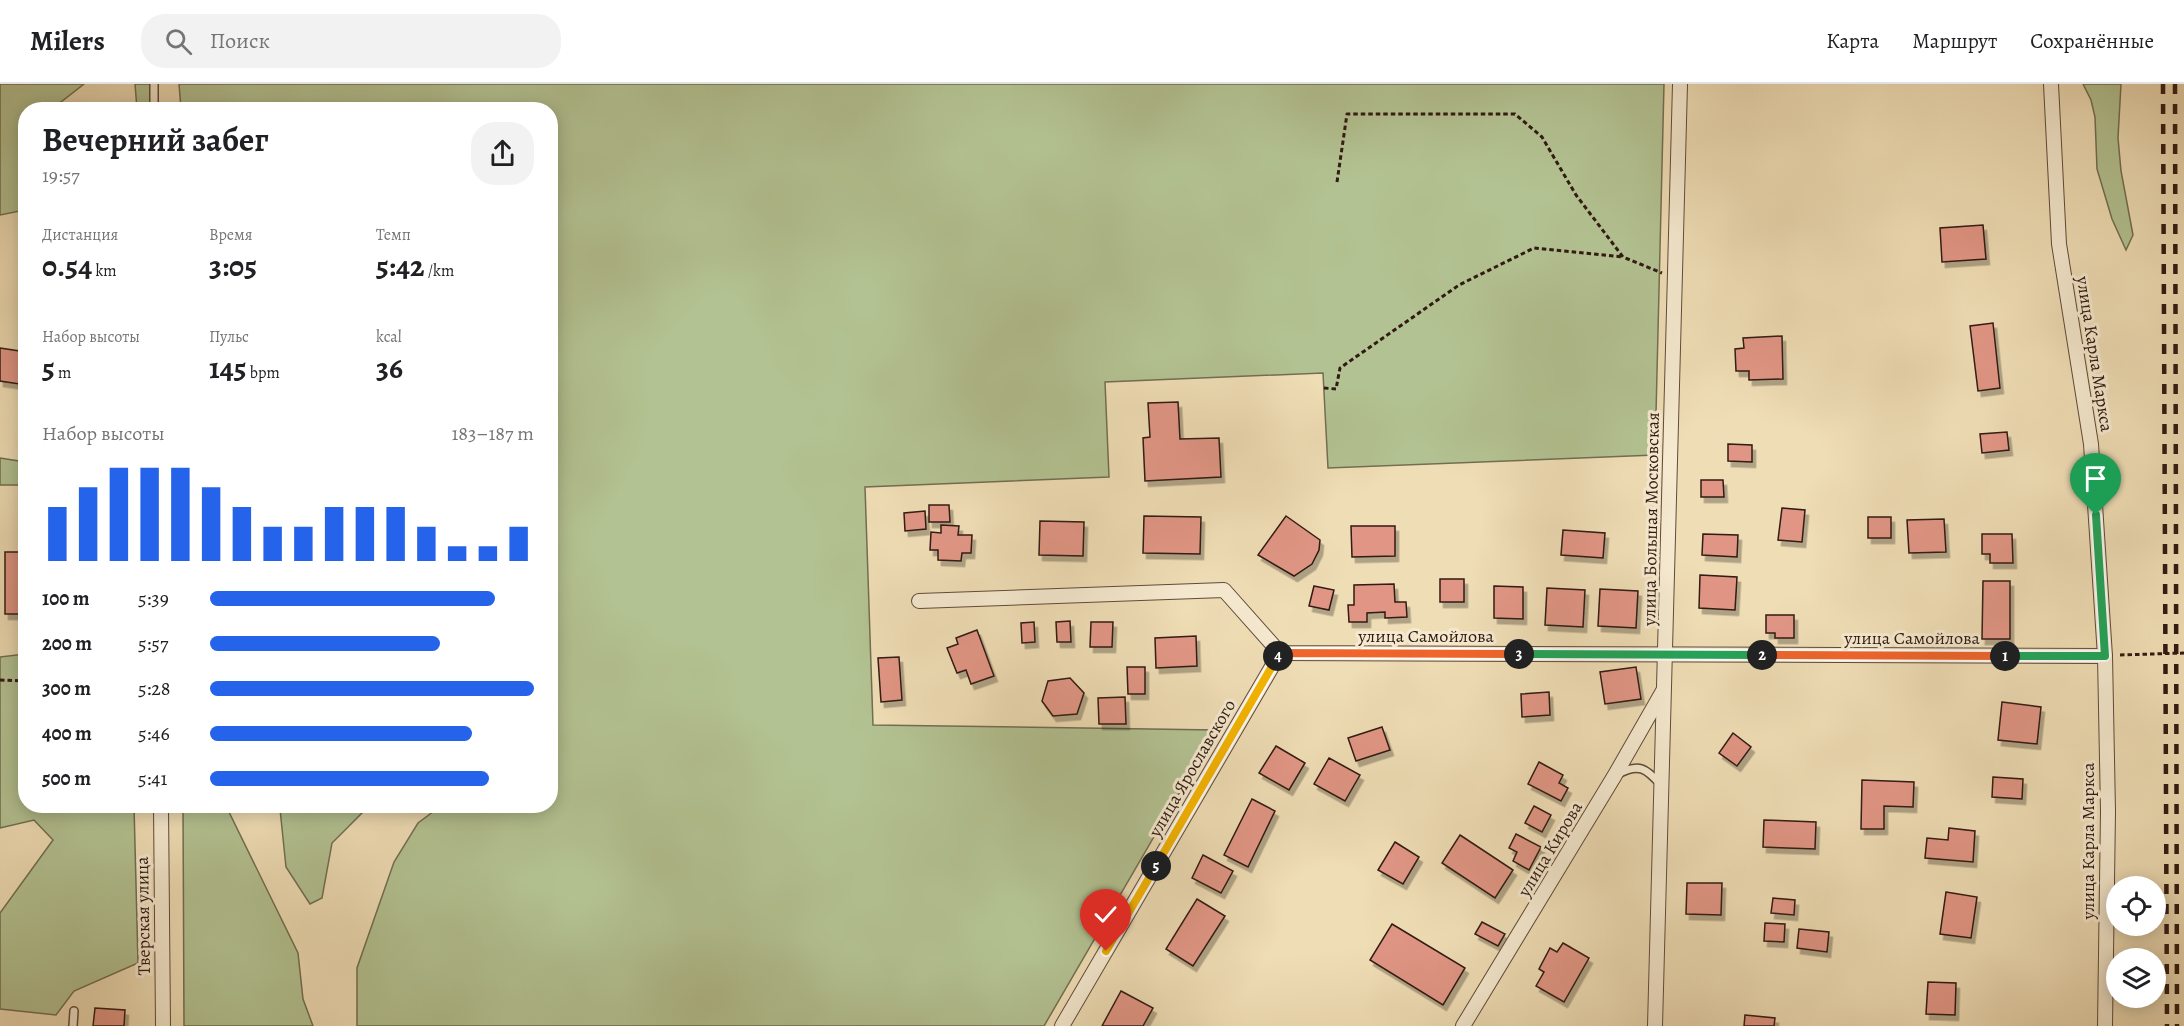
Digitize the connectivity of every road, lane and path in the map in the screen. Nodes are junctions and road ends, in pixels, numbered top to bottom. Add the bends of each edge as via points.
1 (154, 84) edge
2 (1680, 84) edge
3 (2051, 84) edge
4 (154, 102) edge
5 (1337, 182) dead end
6 (1623, 257) junction
7 (1675, 279) junction
8 (1324, 388) dead end
9 (919, 601) dead end
10 (2184, 652) edge
11 (1280, 653) junction
12 (1665, 655) junction
13 (2105, 656) junction
14 (0, 680) edge
15 (18, 681) edge
16 (1664, 689) junction
17 (1615, 776) junction
18 (1661, 785) junction
19 (161, 813) edge
20 (74, 1011) dead end
21 (72, 1026) edge
22 (163, 1026) edge
23 (1062, 1026) edge
24 (1463, 1026) edge
25 (1655, 1026) edge
26 (2105, 1026) edge

1 - 4 lane
2 - 7 street, улица Большая Московская
3 - 13 street, улица Карла Маркса via 2059,244 2091,444
5 - 6 path via 1347,114 1515,114 1542,137 1576,195
6 - 7 path
6 - 8 path via 1534,248 1459,285 1340,368 1336,389
7 - 12 street, улица Большая Московская
9 - 11 street via 1224,590
10 - 13 path
11 - 12 street, улица Самойлова
11 - 23 street, улица Ярославского
12 - 13 street, улица Самойлова
12 - 16 street, улица Большая Московская
13 - 26 street, улица Карла Маркса
14 - 15 path
16 - 17 street, улица Кирова
16 - 18 street, улица Большая Московская
17 - 18 lane via 1630,768 1641,768
17 - 24 street, улица Кирова
18 - 25 street, улица Большая Московская
19 - 22 street, Тверская улица
20 - 21 lane

